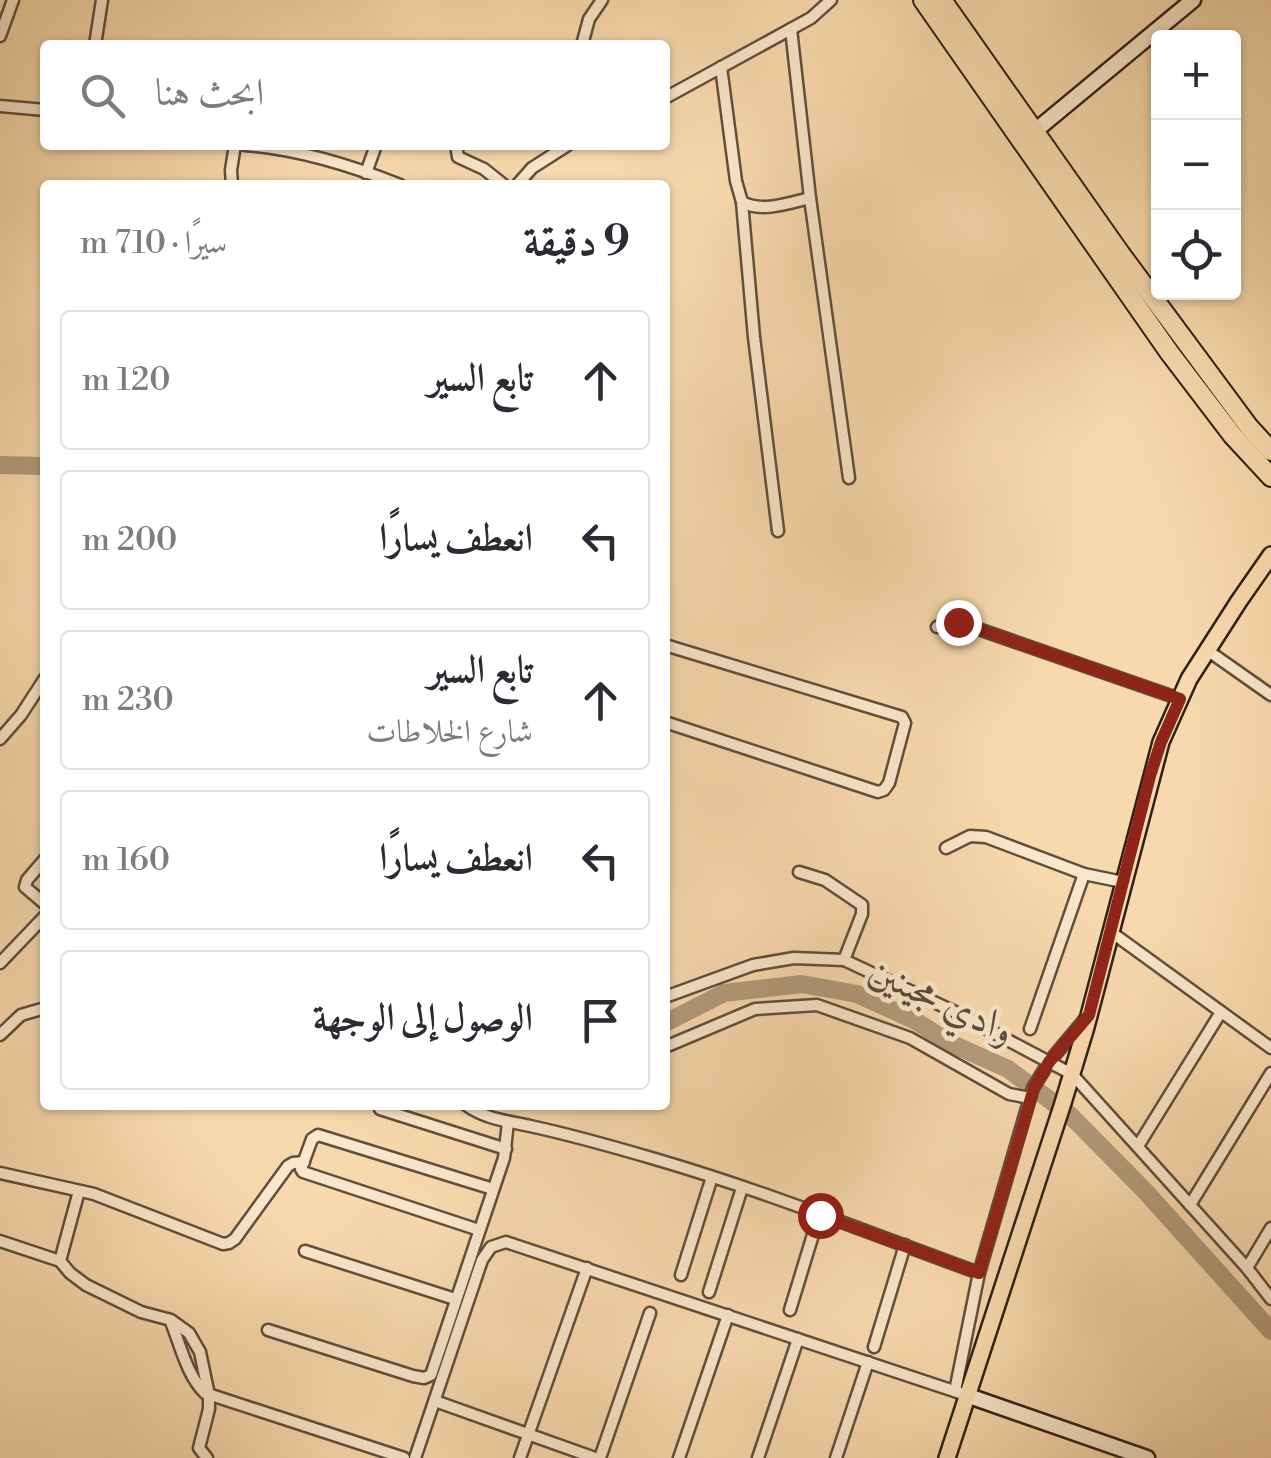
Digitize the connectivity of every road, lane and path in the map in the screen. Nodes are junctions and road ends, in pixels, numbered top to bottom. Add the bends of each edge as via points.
1 (13, 0) edge
2 (102, 0) edge
3 (602, 0) edge
4 (831, 0) edge
5 (923, 0) edge
6 (942, 0) edge
7 (1193, 0) edge
8 (791, 29) junction
9 (0, 36) edge
10 (97, 40) edge
11 (583, 40) edge
12 (721, 68) junction
13 (670, 95) edge
14 (0, 106) edge
15 (40, 110) edge
16 (1035, 131) junction
17 (234, 150) edge
18 (289, 150) edge
19 (374, 150) edge
20 (457, 150) edge
21 (560, 150) edge
22 (366, 173) junction
23 (232, 180) edge
24 (386, 180) edge
25 (498, 180) edge
26 (521, 180) edge
27 (810, 198) junction
28 (742, 202) junction
29 (1241, 431) junction
30 (1271, 451) edge
31 (1271, 477) edge
32 (849, 478) dead end
33 (778, 531) dead end
34 (1271, 555) edge
35 (938, 627) dead end
36 (670, 647) edge
37 (1207, 650) junction
38 (40, 686) edge
39 (1271, 695) edge
40 (1180, 699) junction
41 (670, 724) edge
42 (0, 739) edge
43 (946, 848) dead end
44 (40, 866) edge
45 (799, 872) dead end
46 (1084, 874) junction
47 (1122, 882) junction
48 (40, 900) edge
49 (40, 921) edge
50 (1111, 932) junction
51 (844, 960) junction
52 (0, 963) edge
53 (670, 995) edge
54 (40, 1009) edge
55 (1221, 1012) junction
56 (1089, 1015) junction
57 (1030, 1029) dead end
58 (0, 1035) edge
59 (670, 1046) edge
60 (1271, 1048) edge
61 (1049, 1062) junction
62 (1271, 1073) edge
63 (1072, 1074) junction
64 (1030, 1098) junction
65 (383, 1110) edge
66 (475, 1110) edge
67 (508, 1122) junction
68 (1138, 1146) junction
69 (506, 1149) junction
70 (304, 1162) junction
71 (0, 1173) edge
72 (712, 1177) junction
73 (494, 1188) junction
74 (742, 1188) junction
75 (79, 1191) junction
76 (1190, 1205) junction
77 (820, 1215) junction
78 (1271, 1228) edge
79 (479, 1230) junction
80 (0, 1241) edge
81 (905, 1245) junction
82 (305, 1251) dead end
83 (60, 1260) junction
84 (587, 1268) junction
85 (1246, 1268) junction
86 (979, 1273) junction
87 (681, 1275) dead end
88 (708, 1292) dead end
89 (455, 1299) junction
90 (1271, 1299) edge
91 (790, 1310) dead end
92 (650, 1313) dead end
93 (728, 1316) junction
94 (268, 1330) dead end
95 (798, 1338) junction
96 (874, 1347) dead end
97 (868, 1362) junction
98 (962, 1393) junction
99 (209, 1395) junction
100 (434, 1401) junction
101 (528, 1433) junction
102 (207, 1458) edge
103 (404, 1458) edge
104 (416, 1458) edge
105 (520, 1458) edge
106 (598, 1458) edge
107 (679, 1458) edge
108 (758, 1458) edge
109 (836, 1458) edge
110 (947, 1458) edge
111 (1147, 1458) edge

1 - 9 street
2 - 10 street
3 - 11 street
4 - 8 street
5 - 29 highway via 1169,352
6 - 16 highway
7 - 16 main road
8 - 12 street
8 - 27 street
12 - 13 street
12 - 28 street
14 - 15 street
16 - 29 highway
17 - 23 street
18 - 22 street
19 - 22 street
20 - 25 street
21 - 26 street
22 - 24 street
27 - 28 street via 774,206
27 - 32 street
28 - 33 street
29 - 30 highway
29 - 31 highway
34 - 37 main road
35 - 40 street via 958,622
36 - 41 street via 905,723 889,783 878,792
37 - 39 street
37 - 40 main road
38 - 42 street
40 - 47 main road via 1155,759
43 - 46 street via 970,836 986,837
44 - 48 street via 25,887
45 - 51 street via 862,905
46 - 47 street
46 - 57 street
47 - 50 main road
49 - 52 street
50 - 55 street
50 - 56 main road
51 - 53 street via 753,965
51 - 61 street
54 - 58 street via 21,1015
55 - 60 street
55 - 68 street
56 - 61 street
56 - 63 main road
59 - 64 street via 754,1009 817,1006 910,1038 1010,1094
61 - 63 street
61 - 64 street
62 - 76 street
63 - 68 street
63 - 98 main road
64 - 86 street
65 - 69 street
66 - 67 street
67 - 69 street
67 - 72 street
68 - 76 street
69 - 73 street
70 - 73 street via 318,1136
70 - 75 street via 288,1166 230,1243
70 - 79 street via 303,1172
71 - 75 street
72 - 74 street
72 - 87 street
73 - 79 street
74 - 77 street
74 - 88 street
75 - 83 street
76 - 85 street
77 - 81 street
77 - 91 street
78 - 85 street
79 - 89 street
80 - 83 street
81 - 86 street
81 - 96 street
82 - 89 street
83 - 99 street via 86,1285 189,1333
84 - 93 street
84 - 100 street via 506,1242 491,1247
84 - 101 street
85 - 90 street
86 - 98 street
89 - 94 street via 433,1371 424,1378
92 - 106 street
93 - 95 street
93 - 107 street
95 - 97 street
95 - 108 street
97 - 98 street
97 - 109 street
98 - 110 main road
98 - 111 main road
99 - 102 street via 199,1448
99 - 103 street
100 - 101 street
100 - 104 street
101 - 105 street
101 - 106 street

